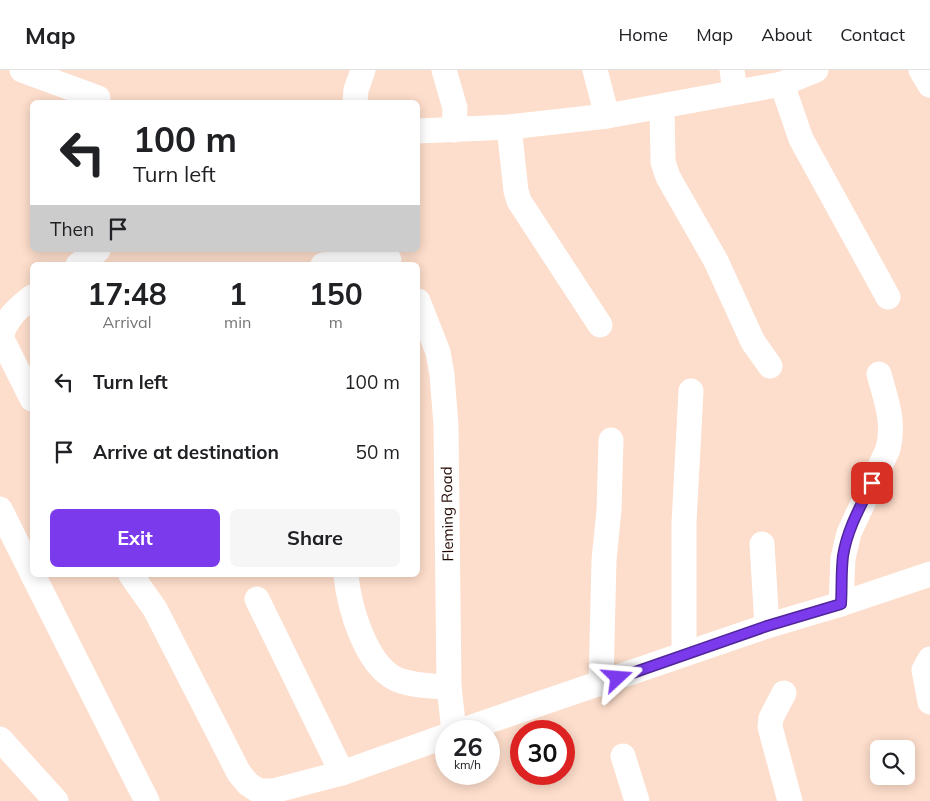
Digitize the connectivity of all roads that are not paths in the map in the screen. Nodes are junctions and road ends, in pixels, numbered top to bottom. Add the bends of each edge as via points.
1 (22, 70) edge
2 (363, 70) edge
3 (444, 70) edge
4 (594, 70) edge
5 (816, 70) edge
6 (921, 70) edge
7 (733, 81) edge
8 (782, 84) junction
9 (930, 84) edge
10 (98, 98) dead end
11 (355, 100) edge
12 (662, 107) junction
13 (607, 116) junction
14 (509, 127) junction
15 (454, 130) junction
16 (420, 131) edge
17 (95, 252) edge
18 (389, 258) edge
19 (82, 262) edge
20 (351, 262) edge
21 (888, 297) dead end
22 (30, 299) edge
23 (420, 307) edge
24 (600, 325) dead end
25 (770, 366) dead end
26 (879, 374) dead end
27 (691, 391) dead end
28 (30, 395) edge
29 (611, 440) dead end
30 (0, 508) edge
31 (762, 544) dead end
32 (30, 568) edge
33 (930, 574) edge
34 (35, 577) edge
35 (131, 577) edge
36 (346, 577) edge
37 (257, 599) dead end
38 (841, 604) junction
39 (767, 626) junction
40 (684, 654) junction
41 (930, 659) edge
42 (601, 684) junction
43 (449, 687) junction
44 (784, 693) dead end
45 (930, 702) edge
46 (453, 720) edge
47 (493, 720) edge
48 (0, 738) edge
49 (435, 740) edge
50 (623, 756) dead end
51 (342, 773) junction
52 (56, 801) edge
53 (147, 801) edge
54 (637, 801) edge
55 (790, 801) edge

1 - 10 street
2 - 11 street
3 - 15 street via 455,108
4 - 13 street
5 - 8 street
6 - 9 street
7 - 8 street
7 - 12 street
8 - 21 street via 801,139
12 - 13 street
12 - 25 street via 663,162 668,177 716,261 753,342
13 - 14 street
14 - 15 street
14 - 24 street via 519,202
15 - 16 street
17 - 19 street
18 - 20 street
22 - 28 street via 9,318 1,337
23 - 43 street, Fleming Road via 438,352 443,383
26 - 38 street via 890,413 891,437 849,533 843,558
27 - 40 street via 684,523
29 - 42 street
30 - 32 street
31 - 39 street
33 - 38 street
34 - 53 street
35 - 51 street via 154,609 232,760 248,784 259,791 273,791
36 - 43 street via 354,618 366,645 384,671 397,679
37 - 51 street
38 - 39 street
39 - 40 street
40 - 42 street
41 - 45 street via 924,670
42 - 47 street
43 - 46 street, Fleming Road
44 - 55 street via 771,718 770,727
48 - 52 street
49 - 51 street
50 - 54 street

